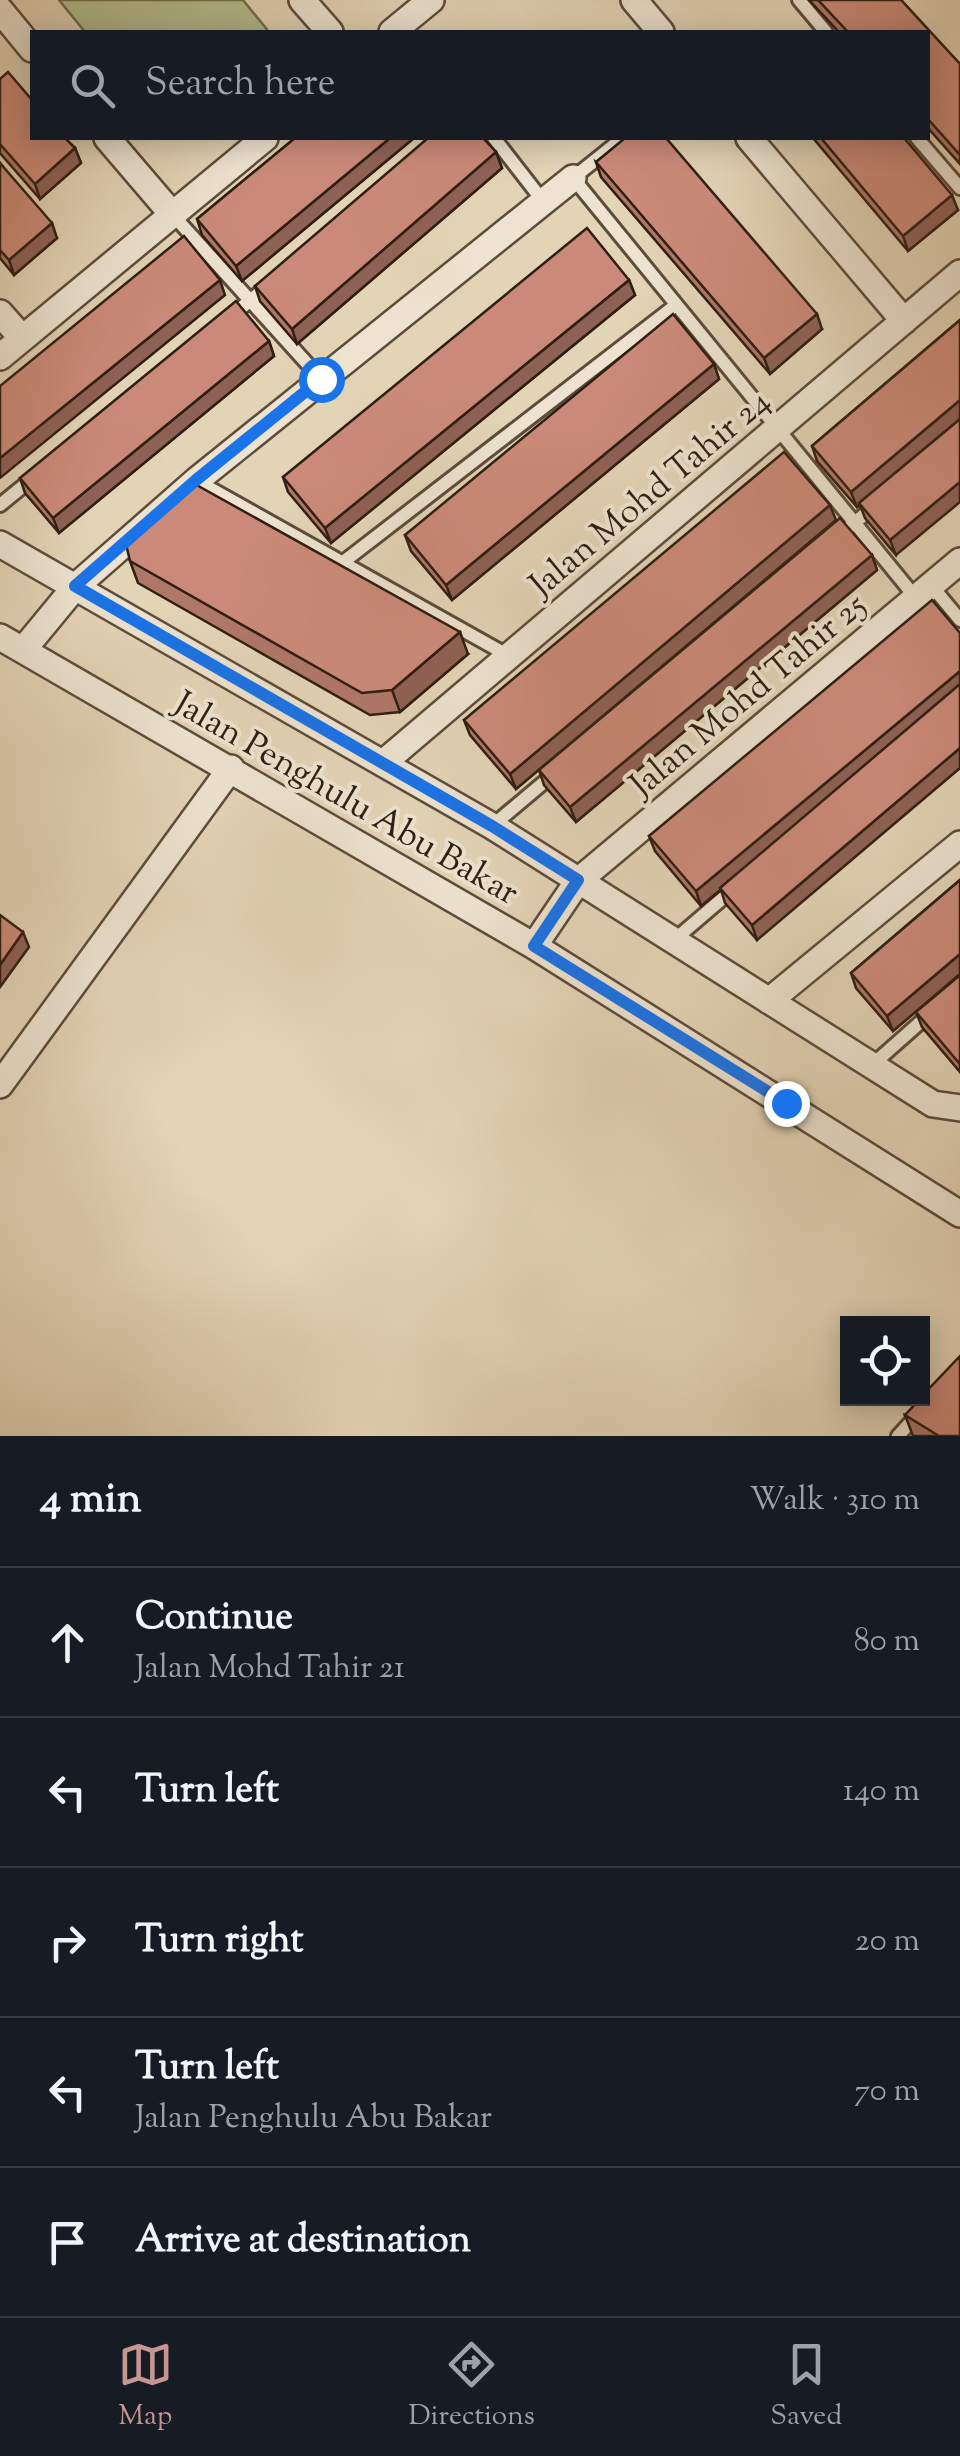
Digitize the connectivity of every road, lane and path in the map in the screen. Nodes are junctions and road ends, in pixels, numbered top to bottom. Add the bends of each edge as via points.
1 (302, 0) edge
2 (431, 0) edge
3 (634, 0) edge
4 (798, 0) edge
5 (0, 10) edge
6 (402, 29) edge
7 (328, 30) edge
8 (659, 30) edge
9 (824, 30) edge
10 (30, 47) edge
11 (109, 140) edge
12 (263, 140) edge
13 (496, 140) edge
14 (620, 140) edge
15 (751, 140) edge
16 (918, 140) edge
17 (572, 178) junction
18 (960, 188) edge
19 (543, 201) junction
20 (172, 214) junction
21 (960, 273) edge
22 (280, 275) edge
23 (250, 300) junction
24 (676, 305) junction
25 (0, 314) edge
26 (904, 321) junction
27 (221, 324) edge
28 (22, 338) junction
29 (0, 357) edge
30 (321, 379) junction
31 (777, 428) junction
32 (44, 469) edge
33 (196, 480) junction
34 (884, 498) edge
35 (0, 505) edge
36 (854, 523) junction
37 (0, 544) edge
38 (824, 548) edge
39 (960, 561) edge
40 (342, 563) junction
41 (75, 586) junction
42 (924, 592) junction
43 (960, 620) edge
44 (0, 637) edge
45 (23, 650) junction
46 (509, 656) junction
47 (567, 763) edge
48 (383, 764) junction
49 (231, 768) junction
50 (492, 826) junction
51 (960, 844) edge
52 (748, 877) edge
53 (578, 880) junction
54 (673, 940) junction
55 (534, 946) junction
56 (768, 1001) junction
57 (945, 1001) edge
58 (871, 1066) junction
59 (0, 1085) edge
60 (960, 1108) edge
61 (960, 1214) edge
62 (935, 1396) edge
63 (898, 1436) edge

1 - 7 street
2 - 6 street
3 - 8 street
4 - 9 lane
5 - 10 street
11 - 20 street
12 - 20 street
13 - 19 lane
14 - 17 lane
15 - 26 street
16 - 18 lane
17 - 19 street
17 - 24 lane
19 - 30 street
20 - 23 lane
20 - 28 street
21 - 26 street, Jalan Mohd Tahir 24
22 - 23 lane
23 - 27 lane
23 - 30 lane
24 - 31 lane
24 - 40 lane
25 - 28 street
26 - 31 street, Jalan Mohd Tahir 24
28 - 29 street
30 - 33 street
31 - 36 lane
31 - 46 street, Jalan Mohd Tahir 24
32 - 35 lane
33 - 40 lane
33 - 41 street
34 - 36 lane
36 - 38 lane
36 - 42 lane
37 - 41 street
39 - 42 street, Jalan Mohd Tahir 25
40 - 46 lane
41 - 45 street
41 - 48 street
42 - 43 lane
42 - 53 street, Jalan Mohd Tahir 25
44 - 45 street, Jalan Penghulu Abu Bakar
45 - 49 street, Jalan Penghulu Abu Bakar
46 - 48 street, Jalan Mohd Tahir 24
47 - 50 lane
48 - 50 street
49 - 55 street, Jalan Penghulu Abu Bakar
49 - 59 street
50 - 53 street
51 - 56 street
52 - 54 lane
53 - 54 street
53 - 55 street, Jalan Mohd Tahir 25
54 - 56 street
55 - 61 street, Jalan Penghulu Abu Bakar
56 - 58 street
57 - 58 lane
58 - 60 street via 933,1104
62 - 63 lane

